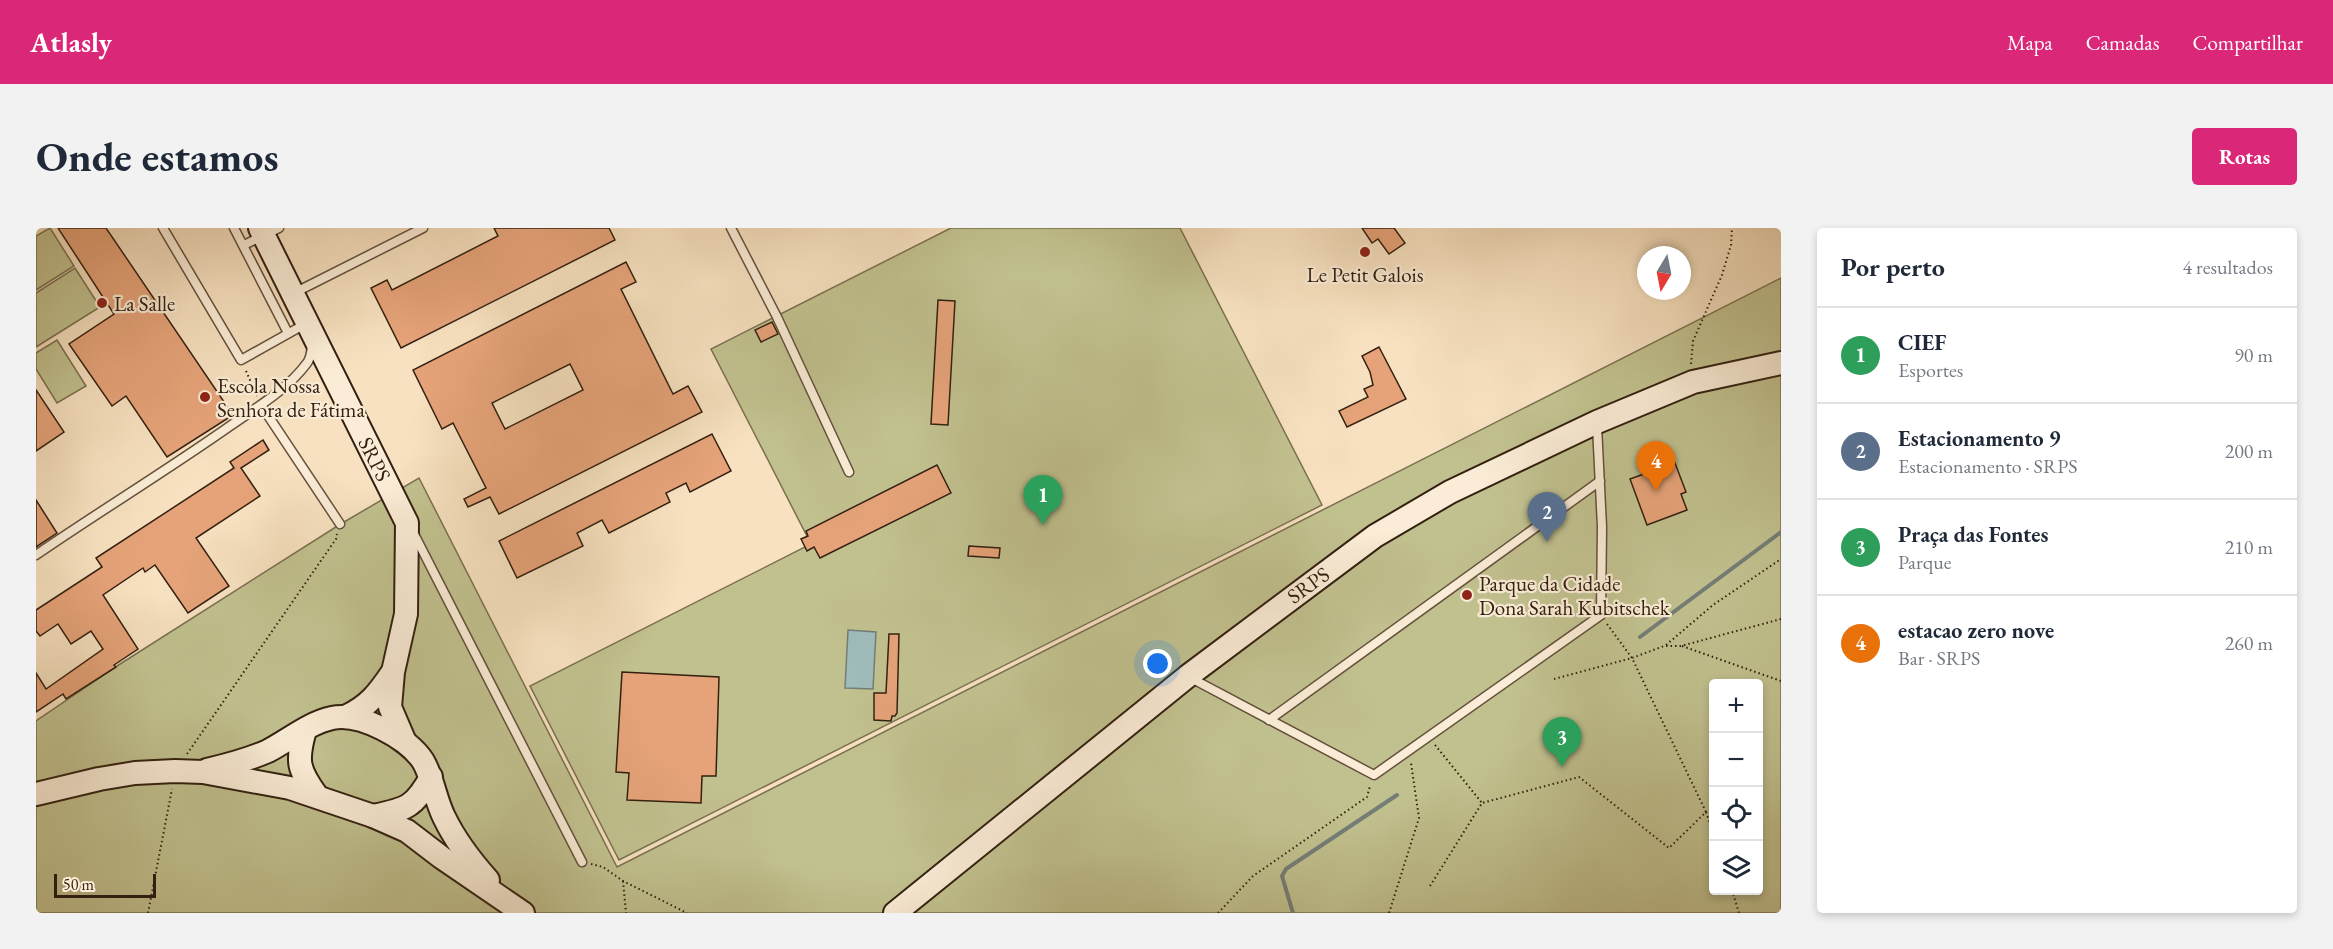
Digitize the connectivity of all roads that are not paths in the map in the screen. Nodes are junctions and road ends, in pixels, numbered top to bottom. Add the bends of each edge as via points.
1 (163, 228) edge
2 (234, 228) edge
3 (423, 228) edge
4 (731, 228) edge
5 (261, 234) edge
6 (294, 293) junction
7 (303, 331) junction
8 (1781, 363) edge
9 (261, 405) junction
10 (1597, 422) junction
11 (849, 472) dead end
12 (1600, 481) junction
13 (407, 523) junction
14 (340, 524) road end
15 (36, 555) edge
16 (393, 672) junction
17 (1188, 676) junction
18 (347, 716) junction
19 (1269, 720) junction
20 (305, 730) junction
21 (405, 742) junction
22 (203, 772) junction
23 (431, 777) junction
24 (36, 794) edge
25 (317, 796) junction
26 (373, 816) junction
27 (582, 862) road end
28 (516, 908) edge
29 (895, 913) edge

1 - 7 lane via 241,360
2 - 5 lane
3 - 6 lane
4 - 11 lane
5 - 6 main road, SRPS
5 - 7 lane
6 - 7 main road, SRPS
7 - 9 lane via 309,361 290,383
7 - 13 main road, SRPS
8 - 10 main road, SRPS via 1693,382
9 - 14 lane
9 - 15 lane
10 - 12 lane
10 - 17 main road, SRPS via 1450,492 1375,536
12 - 19 lane
12 - 19 lane via 1601,615 1374,775
13 - 16 main road, SRPS via 406,614
13 - 27 lane
16 - 18 main road, SRPS via 363,709
16 - 21 main road, SRPS via 390,707
17 - 19 lane
17 - 29 main road, SRPS
18 - 20 main road, SRPS
18 - 21 main road, SRPS
20 - 22 main road, SRPS via 246,760
20 - 25 main road via 299,762 303,777
21 - 23 main road, SRPS via 423,761
22 - 24 main road, SRPS via 126,774
22 - 25 main road, SRPS
23 - 26 main road via 418,799 402,810
23 - 28 main road, SRPS via 435,797 453,834 473,863
25 - 26 main road, SRPS
26 - 28 main road, SRPS via 407,831

